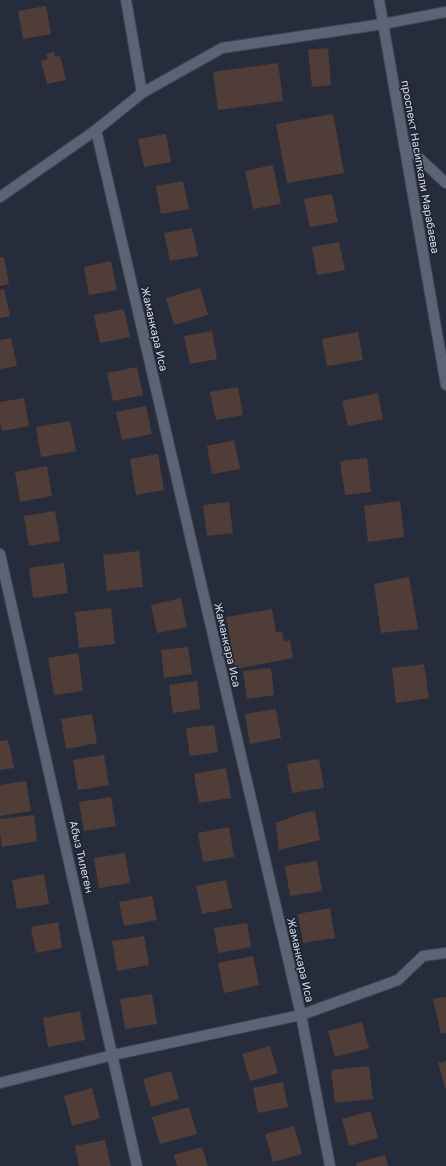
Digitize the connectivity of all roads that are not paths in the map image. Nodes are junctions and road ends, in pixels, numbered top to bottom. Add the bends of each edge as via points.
1 (126, 0) edge
2 (379, 0) edge
3 (446, 12) edge
4 (383, 24) junction
5 (142, 93) junction
6 (96, 130) junction
7 (404, 144) junction
8 (446, 183) edge
9 (0, 197) edge
10 (446, 385) edge
11 (0, 554) edge
12 (446, 953) edge
13 (300, 1015) junction
14 (113, 1055) junction
15 (0, 1083) edge
16 (137, 1166) edge
17 (330, 1166) edge

1 - 5 street
2 - 4 street, проспект Насипкали Марабаева
3 - 4 street
4 - 5 street via 222,48
4 - 7 street, проспект Насипкали Марабаева
5 - 6 street
6 - 9 street
6 - 13 street, Жаманкара Иса
7 - 8 street
7 - 10 street, проспект Насипкали Марабаева
11 - 14 street, Абыз Тилеген
12 - 13 street via 423,956 398,980
13 - 14 street
13 - 17 street, Жаманкара Иса
14 - 15 street
14 - 16 street, Абыз Тилеген

